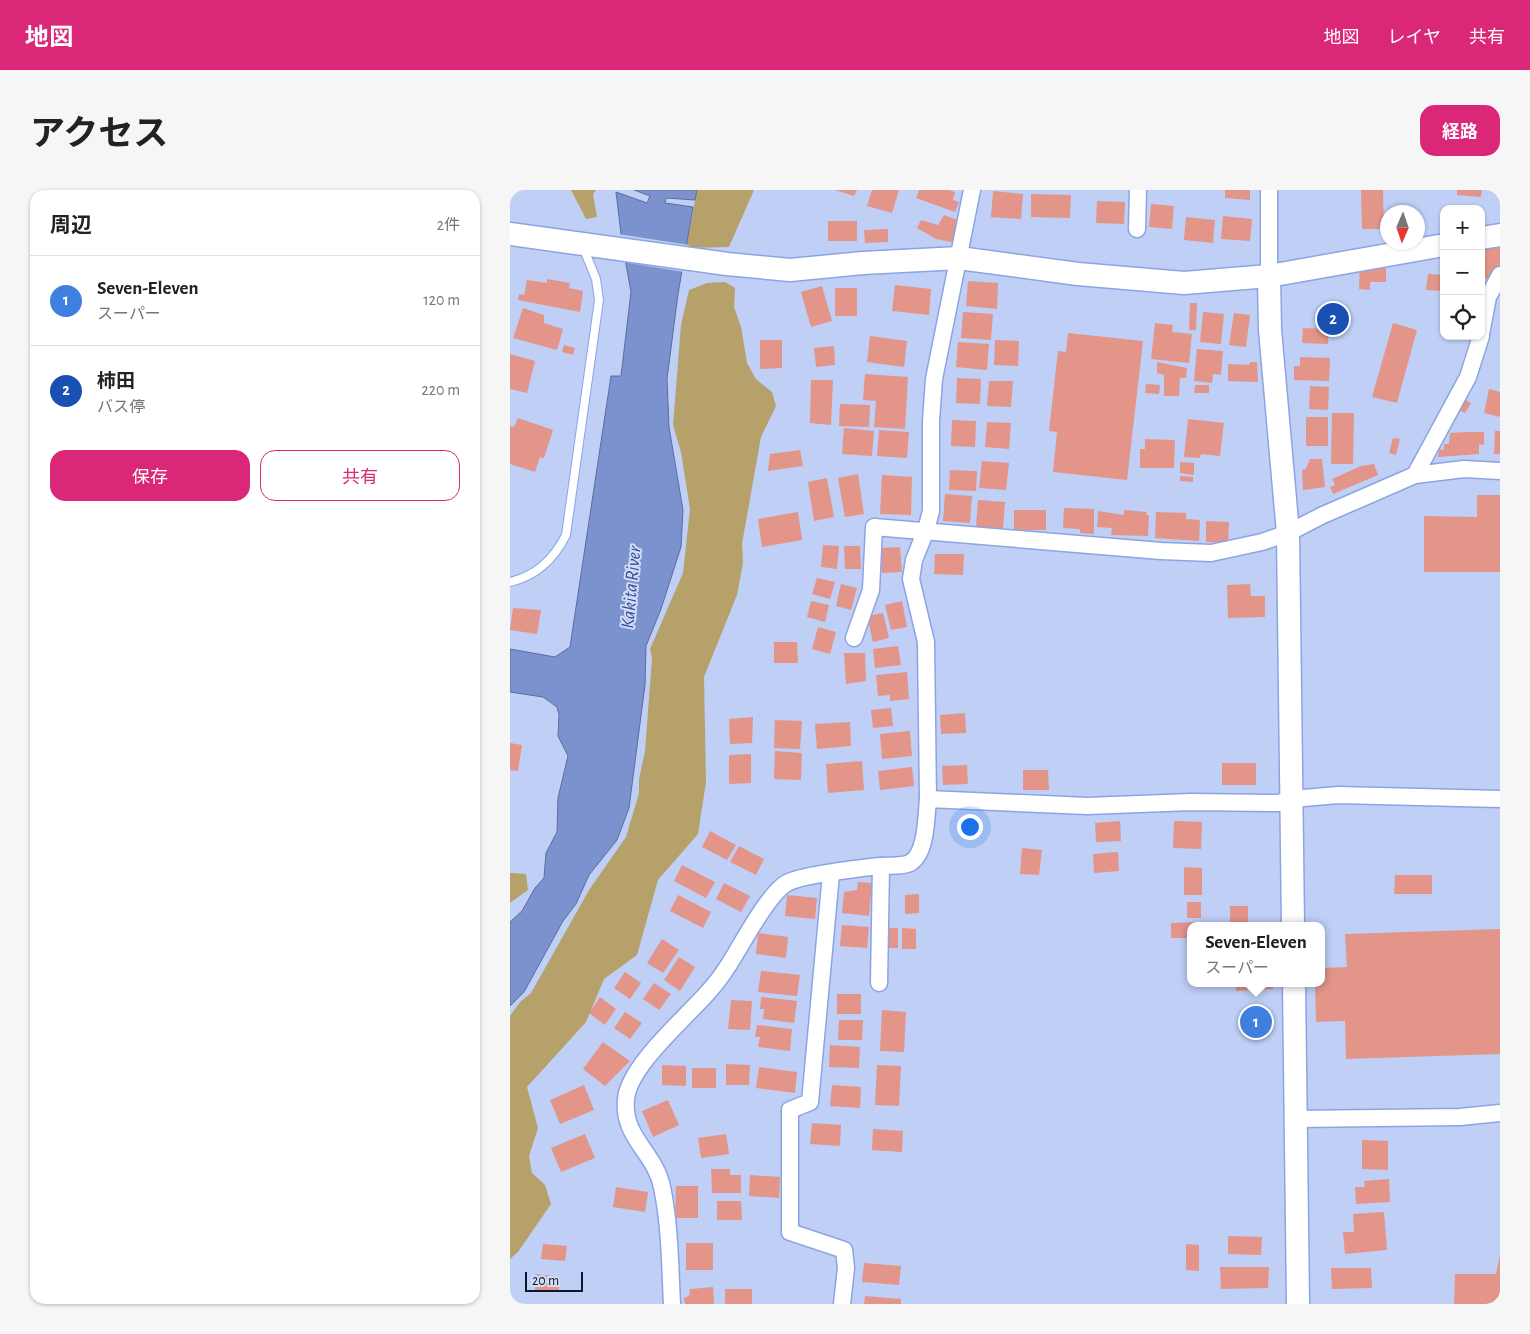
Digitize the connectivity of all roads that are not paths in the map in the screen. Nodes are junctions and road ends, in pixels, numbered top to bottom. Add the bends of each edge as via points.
1 (972, 190) edge
2 (1138, 190) edge
3 (1269, 190) edge
4 (1137, 229) dead end
5 (510, 234) edge
6 (1500, 235) edge
7 (1485, 237) edge
8 (582, 245) junction
9 (1440, 246) edge
10 (959, 258) junction
11 (1500, 275) edge
12 (1269, 276) junction
13 (1485, 313) edge
14 (1479, 340) edge
15 (1500, 471) edge
16 (1415, 475) junction
17 (926, 530) junction
18 (1288, 533) junction
19 (510, 582) edge
20 (854, 638) dead end
21 (1292, 798) junction
22 (928, 799) junction
23 (1500, 799) edge
24 (880, 866) junction
25 (831, 874) junction
26 (1293, 922) edge
27 (879, 983) dead end
28 (1294, 987) edge
29 (1500, 1113) edge
30 (1296, 1119) junction
31 (672, 1304) edge
32 (842, 1304) edge
33 (1298, 1304) edge

1 - 10 street
2 - 4 street
3 - 12 street
5 - 8 street
6 - 7 street
8 - 10 street via 790,270 863,262
8 - 19 lane via 596,279 599,300 566,535 542,568
9 - 12 street
10 - 12 street via 1078,274 1184,283
10 - 17 street via 934,379 930,511
11 - 13 street via 1488,297
12 - 18 street via 1270,330
14 - 16 street via 1468,377
15 - 16 street via 1464,469
16 - 18 street
17 - 18 street via 1211,553
17 - 20 street via 874,527 871,590
17 - 22 street via 914,560 912,579 926,642
18 - 21 street
21 - 22 street via 1279,802 1087,806
21 - 23 street via 1338,795
21 - 26 street
22 - 24 street via 917,857 908,864
24 - 25 street
24 - 27 street
25 - 31 street via 786,883 761,911 711,989 677,1023 638,1071 626,1097 625,1120 653,1163 662,1186 668,1226
25 - 32 street via 810,1102 790,1110 790,1232 844,1250 846,1268
28 - 30 street
29 - 30 street via 1460,1117
30 - 33 street

